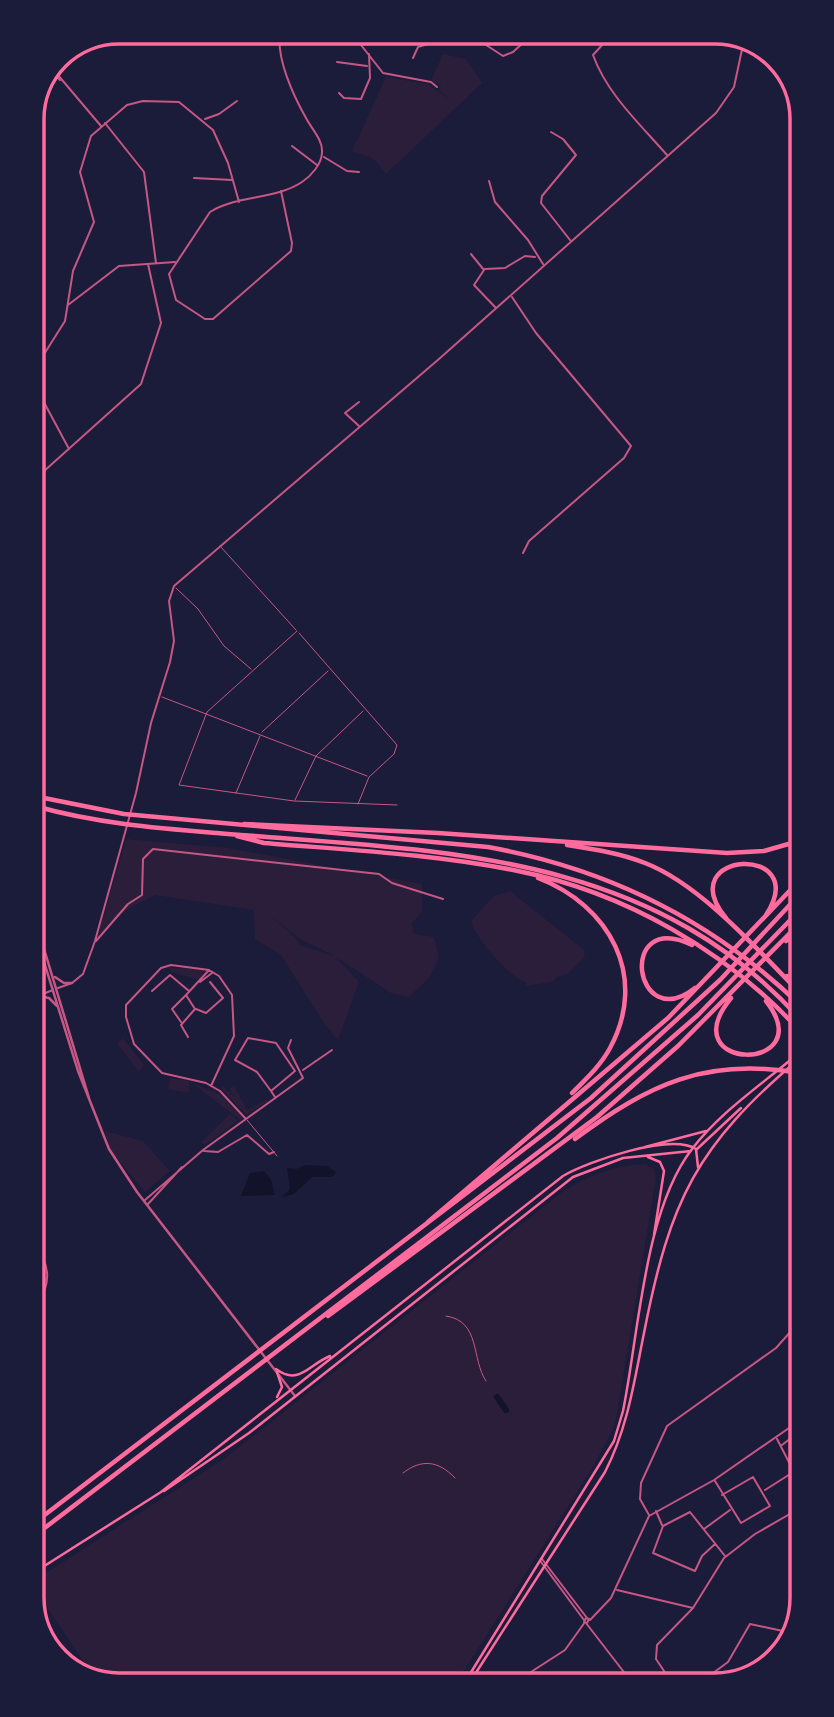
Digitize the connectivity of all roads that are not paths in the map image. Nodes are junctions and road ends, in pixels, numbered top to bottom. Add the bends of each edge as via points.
1 (280, 44) edge
2 (360, 44) edge
3 (428, 44) edge
4 (484, 44) edge
5 (522, 44) edge
6 (603, 44) edge
7 (743, 49) edge
8 (369, 54) junction
9 (413, 58) dead end
10 (337, 62) dead end
11 (368, 66) junction
12 (58, 75) edge
13 (437, 87) dead end
14 (339, 93) dead end
15 (237, 101) dead end
16 (203, 120) junction
17 (104, 122) junction
18 (101, 126) junction
19 (551, 132) dead end
20 (292, 146) dead end
21 (668, 155) junction
22 (322, 156) junction
23 (317, 166) junction
24 (359, 172) dead end
25 (194, 178) dead end
26 (233, 180) junction
27 (489, 181) dead end
28 (281, 191) junction
29 (239, 202) junction
30 (570, 241) junction
31 (471, 254) dead end
32 (537, 257) junction
33 (176, 262) junction
34 (156, 263) junction
35 (148, 264) junction
36 (544, 265) junction
37 (484, 270) junction
38 (510, 295) junction
39 (68, 304) junction
40 (495, 308) junction
41 (44, 355) edge
42 (44, 400) edge
43 (359, 402) dead end
44 (344, 405) dead end
45 (348, 410) junction
46 (359, 426) junction
47 (69, 449) junction
48 (44, 471) edge
49 (220, 545) junction
50 (523, 553) dead end
51 (174, 586) junction
52 (297, 631) junction
53 (252, 670) junction
54 (330, 670) junction
55 (160, 696) junction
56 (365, 709) junction
57 (207, 712) junction
58 (260, 734) junction
59 (316, 756) junction
60 (369, 777) junction
61 (236, 793) junction
62 (44, 798) edge
63 (294, 801) junction
64 (397, 805) dead end
65 (358, 806) junction
66 (44, 808) edge
67 (240, 825) junction
68 (233, 834) junction
69 (521, 839) junction
70 (790, 844) edge
71 (503, 868) junction
72 (790, 891) edge
73 (443, 899) dead end
74 (790, 906) edge
75 (790, 920) edge
76 (738, 932) junction
77 (790, 934) edge
78 (790, 939) edge
79 (95, 941) junction
80 (743, 942) junction
81 (44, 945) edge
82 (712, 956) junction
83 (44, 957) edge
84 (767, 958) junction
85 (723, 963) junction
86 (777, 968) junction
87 (209, 970) junction
88 (214, 971) junction
89 (55, 976) junction
90 (747, 978) junction
91 (790, 978) edge
92 (199, 982) junction
93 (210, 982) dead end
94 (790, 982) edge
95 (72, 983) junction
96 (56, 989) junction
97 (756, 989) junction
98 (152, 991) dead end
99 (190, 991) junction
100 (44, 994) edge
101 (186, 995) junction
102 (790, 996) edge
103 (44, 998) edge
104 (59, 1009) junction
105 (195, 1009) junction
106 (790, 1009) edge
107 (790, 1021) edge
108 (182, 1023) junction
109 (188, 1037) dead end
110 (291, 1040) dead end
111 (332, 1049) dead end
112 (226, 1055) junction
113 (235, 1060) junction
114 (790, 1060) edge
115 (790, 1066) edge
116 (302, 1071) junction
117 (790, 1072) edge
118 (211, 1086) junction
119 (271, 1091) junction
120 (275, 1097) junction
121 (90, 1101) junction
122 (748, 1102) junction
123 (550, 1116) junction
124 (245, 1118) junction
125 (707, 1131) junction
126 (642, 1149) junction
127 (693, 1149) junction
128 (204, 1151) dead end
129 (274, 1152) junction
130 (276, 1156) dead end
131 (641, 1156) junction
132 (539, 1163) junction
133 (698, 1167) junction
134 (146, 1202) junction
135 (654, 1241) junction
136 (44, 1262) edge
137 (373, 1266) junction
138 (44, 1293) edge
139 (446, 1316) dead end
140 (790, 1332) edge
141 (333, 1356) junction
142 (275, 1368) junction
143 (252, 1369) junction
144 (486, 1381) dead end
145 (289, 1390) junction
146 (295, 1396) junction
147 (267, 1407) junction
148 (790, 1428) edge
149 (776, 1438) junction
150 (790, 1439) edge
151 (781, 1445) junction
152 (790, 1464) edge
153 (403, 1473) dead end
154 (790, 1474) edge
155 (455, 1478) dead end
156 (714, 1480) junction
157 (763, 1491) junction
158 (161, 1492) junction
159 (722, 1495) junction
160 (731, 1510) junction
161 (656, 1511) junction
162 (790, 1514) edge
163 (44, 1515) edge
164 (649, 1516) junction
165 (663, 1526) junction
166 (44, 1528) edge
167 (702, 1531) junction
168 (715, 1544) junction
169 (725, 1556) junction
170 (541, 1560) junction
171 (44, 1566) edge
172 (545, 1566) junction
173 (616, 1589) junction
174 (693, 1608) junction
175 (587, 1620) junction
176 (783, 1631) edge
177 (471, 1673) edge
178 (477, 1673) edge
179 (529, 1673) edge
180 (625, 1673) edge
181 (665, 1673) edge
182 (712, 1673) edge

1 - 22 street
2 - 8 street
3 - 9 street via 418,47
4 - 5 street via 503,56
6 - 21 street via 593,55 612,92
7 - 21 street via 739,73 727,100
8 - 11 street
8 - 13 street via 383,73
10 - 11 street
11 - 14 street via 369,83 361,99 344,98
12 - 18 street
15 - 16 street
16 - 17 street via 179,102 146,101 127,105
16 - 26 street via 214,133
17 - 18 street
17 - 34 street via 144,172
18 - 39 street via 88,142 80,170 94,219 73,271
19 - 30 street via 576,154 541,201
20 - 23 street
21 - 30 street
22 - 23 street
22 - 24 street via 346,171
23 - 28 street via 302,182
25 - 26 street
26 - 29 street
27 - 32 street via 495,202
28 - 29 street
28 - 33 street via 292,250 215,319 205,319 174,297 169,276
29 - 33 street via 209,212
30 - 36 street
31 - 37 street
32 - 36 street
32 - 37 street via 525,256 507,268
33 - 34 street
34 - 35 street
35 - 39 street via 119,266
35 - 47 street via 161,323 144,379
36 - 38 street
37 - 40 street via 474,284
38 - 40 street
38 - 50 street via 631,446 529,541
39 - 41 street via 62,326
40 - 46 street
42 - 47 street
43 - 45 street
44 - 45 street
45 - 46 street via 345,415
46 - 49 street
47 - 48 street
49 - 51 street
49 - 52 lane
51 - 53 lane via 198,609 224,646
51 - 55 street via 168,605 173,651
52 - 53 lane
52 - 54 lane
53 - 57 lane
54 - 56 lane
54 - 58 lane
55 - 57 lane
55 - 79 street
56 - 59 lane
56 - 60 lane via 397,747
57 - 58 lane
57 - 61 lane via 179,785
58 - 59 lane
58 - 61 lane
59 - 60 lane
59 - 63 lane
60 - 65 lane
61 - 63 lane
62 - 67 highway via 124,814
63 - 65 lane
64 - 65 lane
66 - 68 highway via 98,821
67 - 69 highway
67 - 102 highway via 488,847 534,856 635,890 696,922
68 - 71 highway via 264,843
68 - 106 highway via 444,852 522,865 613,892 722,951
69 - 70 highway via 727,853
69 - 76 highway via 601,850 646,863 684,884
71 - 82 highway via 618,902
71 - 123 highway via 552,884 584,903 610,934 623,971 624,1006 611,1046 594,1071
72 - 80 highway
73 - 79 street via 392,883 379,874 153,849 143,859 144,890
74 - 137 highway via 625,1070
75 - 143 highway via 706,1006 594,1107
76 - 80 highway via 718,908 714,886 729,866 751,862 770,876 774,897
76 - 86 highway
77 - 84 highway
78 - 84 highway
79 - 95 street via 85,972
80 - 85 highway
81 - 89 street
82 - 85 highway via 682,940 661,940 645,952 640,964 642,978 656,995 678,998
82 - 97 highway
83 - 96 street
84 - 90 highway
85 - 123 highway via 668,1018
86 - 91 highway
86 - 94 highway
87 - 88 street
87 - 92 street
87 - 118 street via 163,967 129,1000 125,1014 134,1044 162,1073
88 - 92 street
88 - 112 street via 234,1003 234,1037
89 - 95 street
89 - 96 street
90 - 97 highway via 725,1005 718,1023 723,1043 738,1055 765,1051 777,1032 774,1012
90 - 132 highway via 648,1073
92 - 99 street
93 - 105 street via 223,998 206,1013
95 - 96 street
96 - 100 street
96 - 104 street
96 - 121 street
97 - 107 highway
98 - 99 street via 171,975
99 - 101 street
101 - 105 street
101 - 108 street via 172,1009
103 - 104 street
104 - 121 street
105 - 108 street
108 - 109 street
110 - 116 street via 288,1048
111 - 116 street
112 - 113 street
112 - 118 street
113 - 119 street via 257,1072
113 - 119 street via 248,1038 276,1043 295,1073
114 - 125 main road
115 - 122 main road
116 - 120 street via 302,1080
117 - 132 highway via 707,1071 654,1087
118 - 124 street
119 - 120 street
120 - 124 street
121 - 134 street via 109,1149
122 - 127 main road
122 - 133 main road
123 - 137 highway
124 - 129 lane
124 - 134 street via 183,1166
125 - 126 main road
125 - 127 main road
126 - 127 main road via 681,1145
126 - 141 main road via 600,1158 563,1176
127 - 131 main road
127 - 133 main road
127 - 135 main road via 667,1194
128 - 129 street via 218,1152 247,1135 269,1154
129 - 130 lane
131 - 135 main road via 658,1161 664,1171
131 - 146 main road via 604,1163 566,1182
132 - 143 highway
133 - 172 main road via 662,1250 620,1443
134 - 142 street
135 - 170 main road via 619,1426 600,1468
136 - 138 street via 49,1276
137 - 163 highway
139 - 144 lane via 471,1332
140 - 164 street via 776,1348 663,1431 639,1492
141 - 142 main road via 297,1377
141 - 145 main road
142 - 145 street
142 - 147 main road via 282,1391
143 - 166 highway
145 - 146 street
145 - 147 main road
146 - 158 main road
147 - 158 main road
148 - 149 street
149 - 151 street
149 - 156 street
150 - 151 street
151 - 152 street
153 - 155 lane via 416,1463 434,1463
154 - 157 street
156 - 159 street
156 - 161 street
157 - 159 street via 751,1477
157 - 160 street via 770,1507 744,1522
158 - 171 main road
159 - 160 street
160 - 167 street
161 - 164 street
161 - 165 street
162 - 169 street
164 - 173 street
165 - 167 street via 690,1512
165 - 168 street via 653,1555 691,1570 696,1570
167 - 168 street
168 - 169 street
169 - 174 street
170 - 172 street
170 - 177 main road
172 - 175 street
172 - 178 main road
173 - 174 street
173 - 175 street
174 - 181 street via 657,1645 655,1655
175 - 179 street via 568,1648
175 - 180 street
176 - 182 street via 747,1626 730,1659

